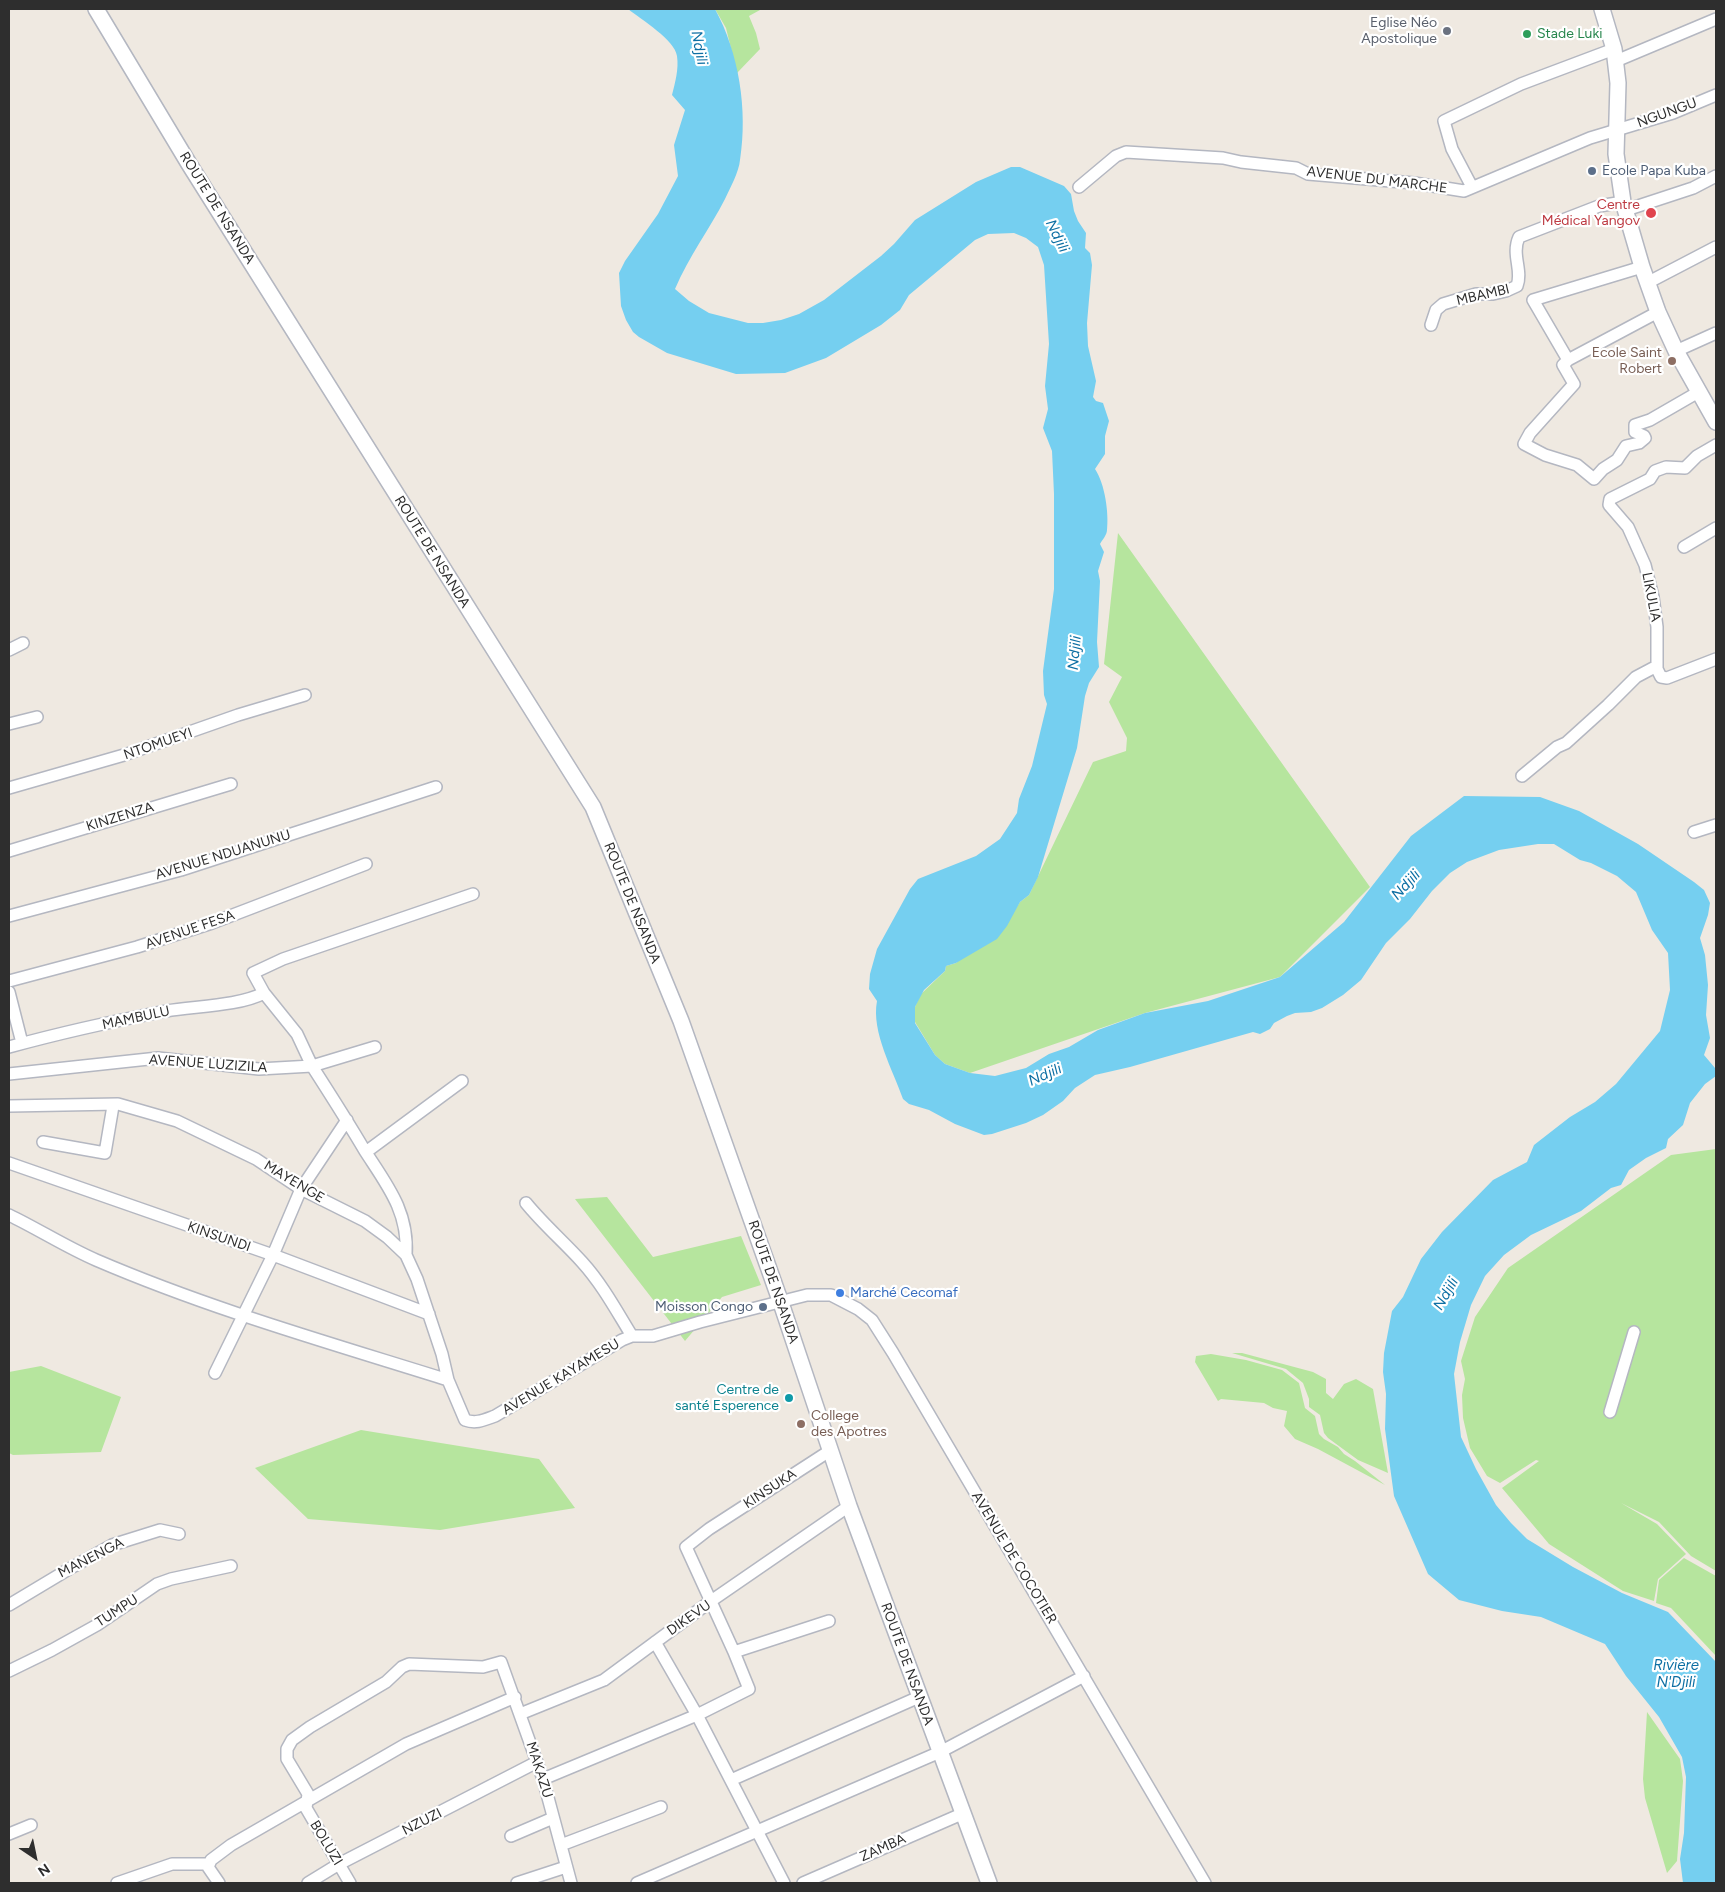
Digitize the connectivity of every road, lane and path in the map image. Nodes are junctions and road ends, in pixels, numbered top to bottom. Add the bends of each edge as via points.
1 (96, 9) edge
2 (1602, 9) edge
3 (1716, 19) edge
4 (1615, 55) junction
5 (1716, 95) edge
6 (1617, 130) junction
7 (1716, 176) edge
8 (1079, 187) dead end
9 (1472, 187) junction
10 (1624, 206) junction
11 (1716, 247) edge
12 (1642, 267) junction
13 (1647, 283) junction
14 (1658, 312) junction
15 (1431, 325) dead end
16 (1716, 333) edge
17 (1676, 351) junction
18 (1565, 363) junction
19 (1698, 390) junction
20 (1714, 413) edge
21 (1716, 445) edge
22 (1716, 528) edge
23 (1684, 547) dead end
24 (23, 643) dead end
25 (9, 650) edge
26 (1716, 659) edge
27 (1657, 669) junction
28 (305, 696) dead end
29 (37, 717) dead end
30 (9, 724) edge
31 (1522, 776) dead end
32 (231, 784) dead end
33 (9, 788) edge
34 (436, 788) dead end
35 (1716, 825) edge
36 (1694, 832) dead end
37 (9, 850) edge
38 (366, 864) dead end
39 (473, 894) dead end
40 (9, 916) edge
41 (9, 981) edge
42 (9, 992) edge
43 (264, 993) junction
44 (22, 1043) junction
45 (9, 1047) edge
46 (375, 1047) dead end
47 (312, 1066) junction
48 (9, 1074) edge
49 (462, 1081) dead end
50 (9, 1106) edge
51 (113, 1106) junction
52 (347, 1120) junction
53 (43, 1142) dead end
54 (366, 1152) junction
55 (9, 1163) edge
56 (301, 1189) junction
57 (526, 1203) dead end
58 (9, 1215) edge
59 (273, 1255) junction
60 (406, 1256) junction
61 (781, 1303) junction
62 (429, 1314) junction
63 (242, 1315) junction
64 (1634, 1332) dead end
65 (632, 1336) junction
66 (215, 1373) dead end
67 (448, 1380) junction
68 (1610, 1412) dead end
69 (461, 1414) joint
70 (831, 1450) junction
71 (849, 1506) junction
72 (179, 1534) dead end
73 (231, 1566) dead end
74 (711, 1601) junction
75 (9, 1605) edge
76 (829, 1621) dead end
77 (655, 1642) junction
78 (734, 1652) junction
79 (9, 1671) edge
80 (1084, 1676) junction
81 (515, 1697) junction
82 (919, 1697) junction
83 (520, 1714) junction
84 (697, 1715) junction
85 (940, 1752) junction
86 (537, 1762) junction
87 (543, 1779) junction
88 (731, 1780) junction
89 (306, 1802) junction
90 (661, 1807) dead end
91 (964, 1813) junction
92 (553, 1818) junction
93 (31, 1825) dead end
94 (757, 1830) junction
95 (9, 1834) edge
96 (511, 1836) dead end
97 (561, 1846) junction
98 (209, 1864) junction
99 (339, 1864) junction
100 (566, 1867) junction
101 (117, 1883) edge
102 (219, 1883) edge
103 (308, 1883) edge
104 (350, 1883) edge
105 (517, 1883) edge
106 (571, 1883) edge
107 (637, 1883) edge
108 (784, 1883) edge
109 (803, 1883) edge
110 (989, 1883) edge
111 (1205, 1883) edge

1 - 61 street, ROUTE DE NSANDA via 593,807 681,1021
2 - 4 street
3 - 4 street
4 - 6 street
4 - 9 street via 1521,84 1444,121 1452,149
5 - 6 street, NGUNGU via 1673,113
6 - 9 street, AVENUE DU MARCHE
6 - 10 street via 1616,154
7 - 10 street via 1693,188
8 - 9 street, AVENUE DU MARCHE via 1116,156 1138,152 1223,158 1296,168 1308,174 1414,183 1464,191
10 - 12 street
10 - 15 street, MBAMBI via 1599,206 1519,237 1514,246 1517,286 1443,304 1436,310
11 - 13 street
12 - 13 street
12 - 18 street via 1533,300
13 - 14 street
14 - 17 street
14 - 18 street
16 - 17 street
17 - 19 street
18 - 19 street via 1574,384 1524,444 1577,465 1594,479 1617,460 1626,446 1645,438 1635,432 1635,425 1650,420
19 - 20 street
21 - 27 street, LIKULIA via 1685,468 1666,467 1655,471 1650,479 1610,499 1609,505 1628,527 1645,565 1657,627
22 - 23 street
24 - 25 street
26 - 27 street via 1667,678 1661,677
27 - 31 street via 1636,677 1566,743
28 - 33 street, NTOMUEYI via 238,715 124,755
29 - 30 street
32 - 37 street, KINZENZA
34 - 40 street, AVENUE NDUANUNU via 181,870
35 - 36 street
38 - 41 street, AVENUE FESA via 212,923
39 - 43 street via 283,959 253,973
42 - 44 street
43 - 44 street, MAMBULU
43 - 47 street via 297,1034
44 - 45 street, MAMBULU
46 - 47 street
47 - 48 street, AVENUE LUZIZILA via 259,1069 158,1058
47 - 52 street
49 - 54 street
50 - 51 street, MAYENGE
51 - 53 street via 105,1152
51 - 56 street, MAYENGE via 118,1104 194,1128 256,1159
52 - 54 street
52 - 56 street
54 - 60 street via 385,1179 400,1210 406,1229
55 - 59 street, KINSUNDI
56 - 59 street
56 - 60 street, MAYENGE via 364,1220 388,1237
57 - 65 street via 604,1288
58 - 63 street via 95,1260
59 - 62 street, KINSUNDI
59 - 63 street
60 - 62 street, MAYENGE
61 - 65 street, AVENUE KAYAMESU via 653,1336
61 - 70 street, ROUTE DE NSANDA
61 - 80 street, AVENUE DE COCOTIER via 807,1295 831,1295 872,1320
62 - 67 street, MAYENGE
63 - 66 street
63 - 67 street
64 - 68 street
65 - 69 street, AVENUE KAYAMESU via 495,1416 472,1422
67 - 69 street, MAYENGE
70 - 71 street, ROUTE DE NSANDA
70 - 74 street, KINSUKA via 686,1547
71 - 74 street, DIKEVU
71 - 82 street, ROUTE DE NSANDA
72 - 75 street, MANENGA via 160,1530 112,1545
73 - 79 street, TUMPU via 157,1584 96,1625
74 - 77 street, DIKEVU
74 - 78 street
76 - 78 street
77 - 83 street, DIKEVU via 604,1680
77 - 84 street
78 - 84 street via 749,1689
80 - 85 street
80 - 111 street, AVENUE DE COCOTIER
81 - 83 street, MAKAZU
81 - 89 street via 406,1744
81 - 89 street, MAKAZU via 501,1662 483,1667 419,1663 402,1667 386,1682 292,1740 287,1759 308,1794
82 - 85 street, ROUTE DE NSANDA
82 - 88 street
83 - 86 street, MAKAZU
84 - 87 street
84 - 88 street
85 - 91 street, ROUTE DE NSANDA
85 - 94 street
86 - 87 street, MAKAZU
86 - 99 street, NZUZI
87 - 92 street, MAKAZU
88 - 94 street
89 - 98 street via 231,1845
89 - 99 street, BOLUZI via 306,1808
90 - 97 street
91 - 109 street, ZAMBA
91 - 110 street, ROUTE DE NSANDA
92 - 96 street
92 - 97 street, MAKAZU
93 - 95 street
94 - 107 street
94 - 108 street
97 - 100 street, MAKAZU
98 - 101 street via 172,1864
98 - 102 street
99 - 103 street, NZUZI
99 - 104 street, BOLUZI
100 - 105 street
100 - 106 street, MAKAZU

